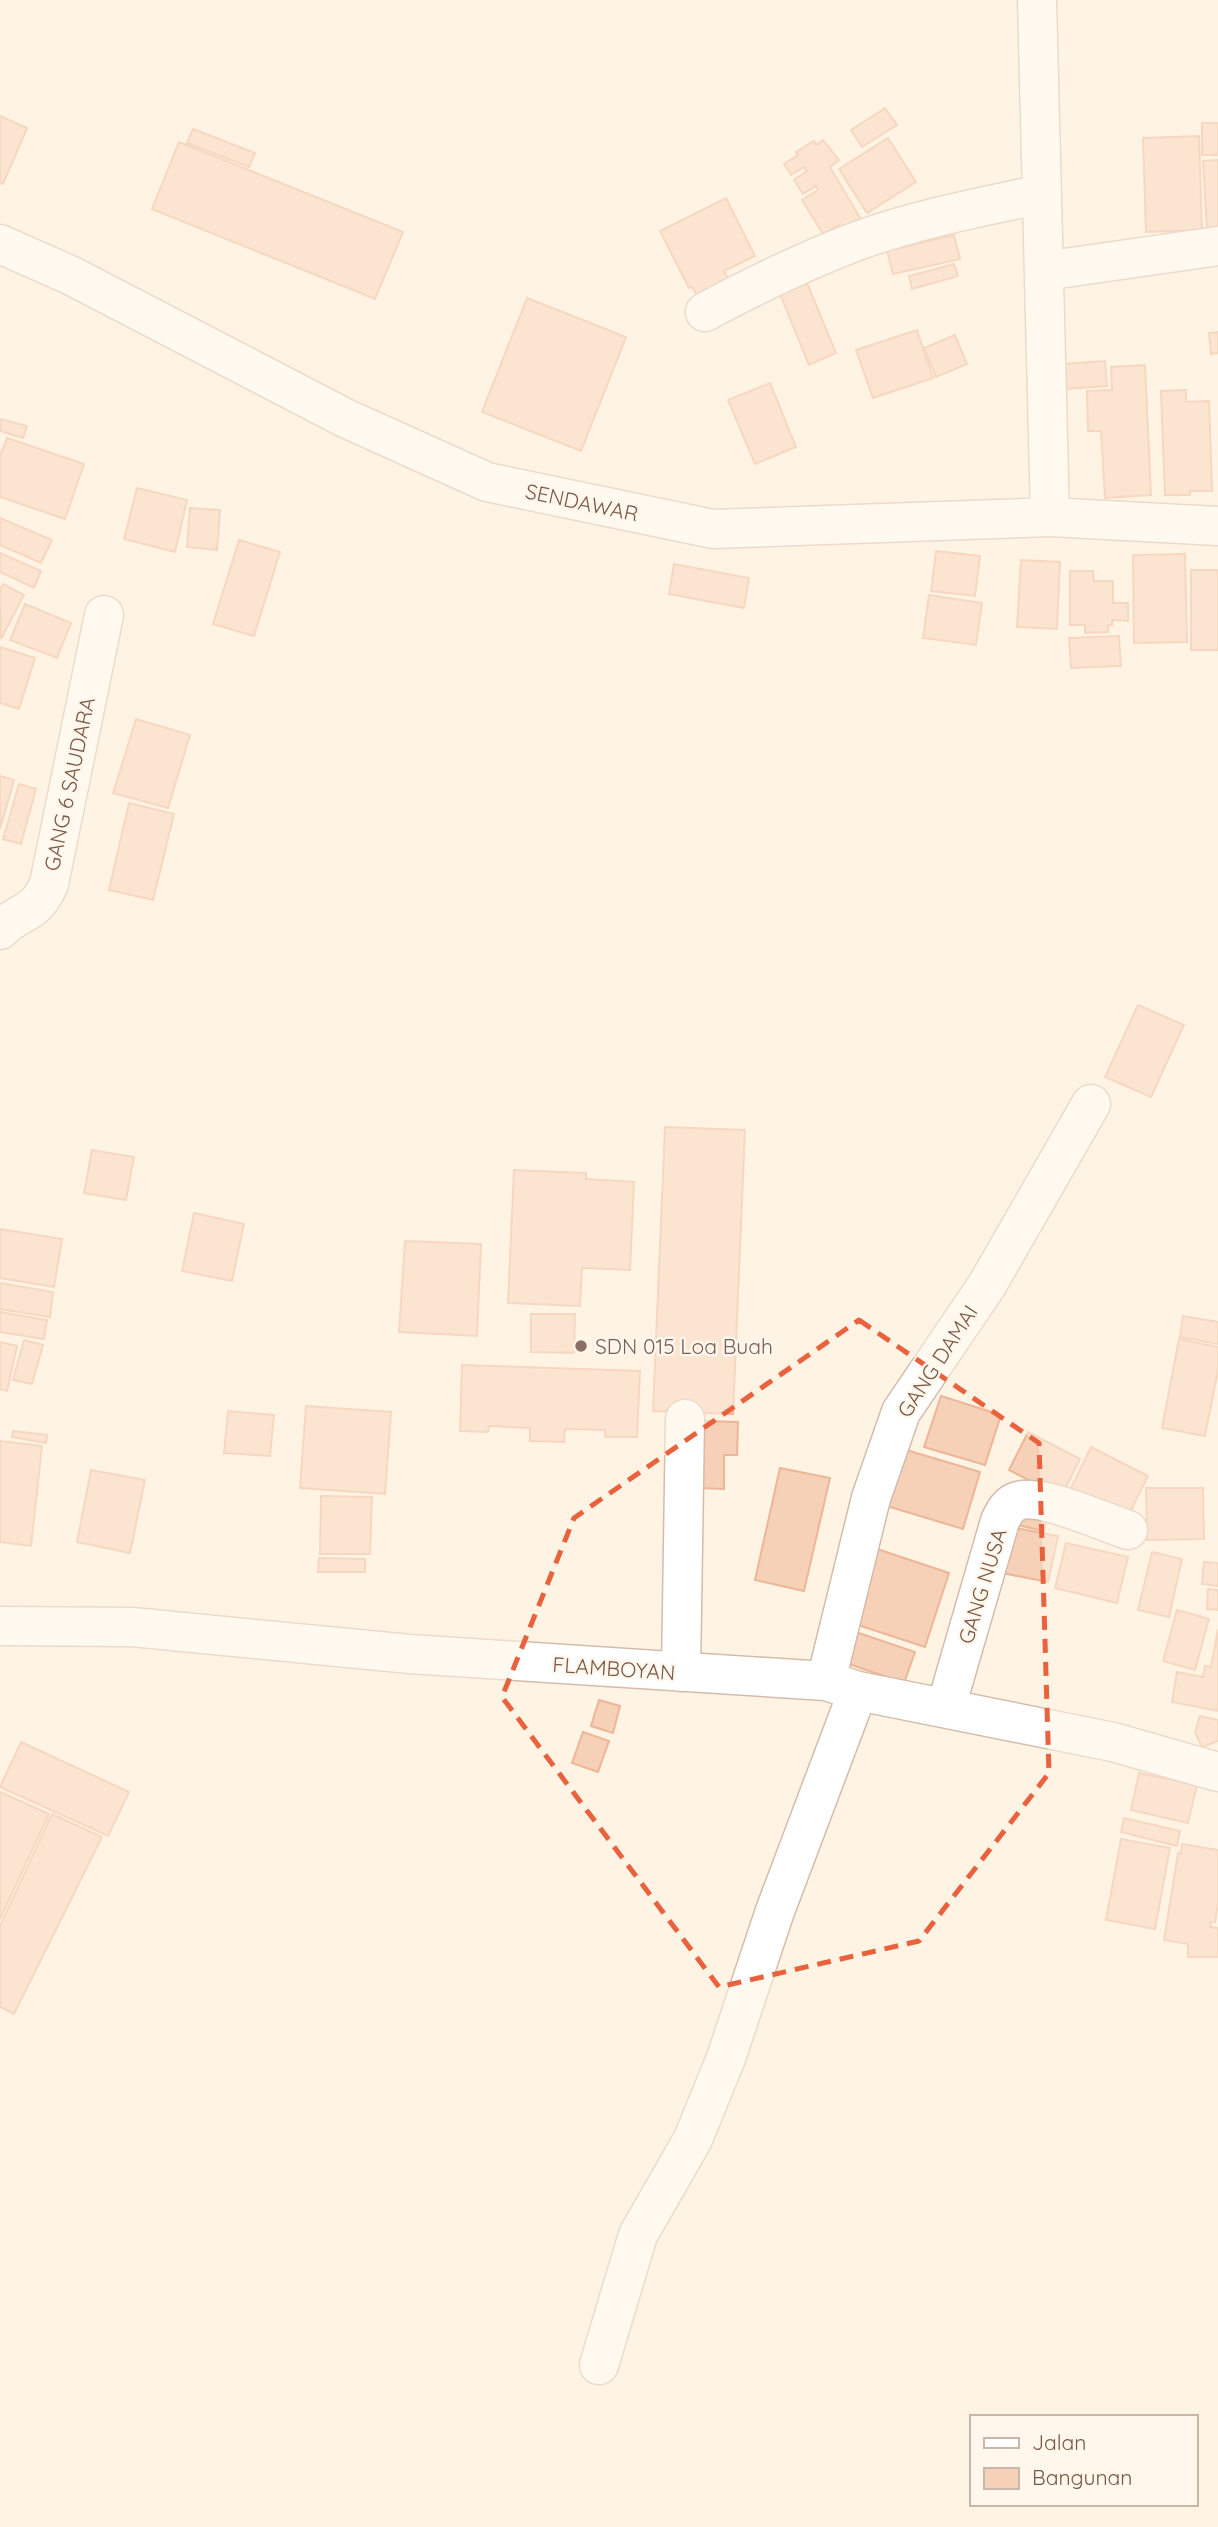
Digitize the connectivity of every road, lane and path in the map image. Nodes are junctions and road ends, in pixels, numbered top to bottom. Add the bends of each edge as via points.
1 (1037, 0) edge
2 (1042, 194) junction
3 (0, 244) edge
4 (1218, 246) edge
5 (1044, 271) junction
6 (705, 312) dead end
7 (1050, 517) junction
8 (1218, 526) edge
9 (104, 615) dead end
10 (0, 930) edge
11 (1091, 1104) dead end
12 (685, 1419) dead end
13 (1128, 1530) dead end
14 (0, 1626) edge
15 (681, 1672) junction
16 (842, 1686) junction
17 (946, 1707) junction
18 (1218, 1772) edge
19 (598, 2365) dead end

1 - 2 street
2 - 5 street
2 - 6 street via 862,239 785,270
3 - 7 street, SENDAWAR via 72,276 345,418 487,482 713,529
4 - 5 street
5 - 7 street
7 - 8 street, SENDAWAR
9 - 10 street, GANG 6 SAUDARA via 49,884 40,902
11 - 16 street, GANG DAMAI via 988,1285 901,1412 871,1498
12 - 15 street
13 - 17 street, GANG NUSA via 1046,1502 1031,1499 1011,1505 1000,1521
14 - 15 street, FLAMBOYAN via 132,1627 410,1654
15 - 16 street, FLAMBOYAN
16 - 17 street, FLAMBOYAN
16 - 19 street, GANG DAMAI via 726,2058 693,2138 638,2235
17 - 18 street, FLAMBOYAN via 1113,1742

